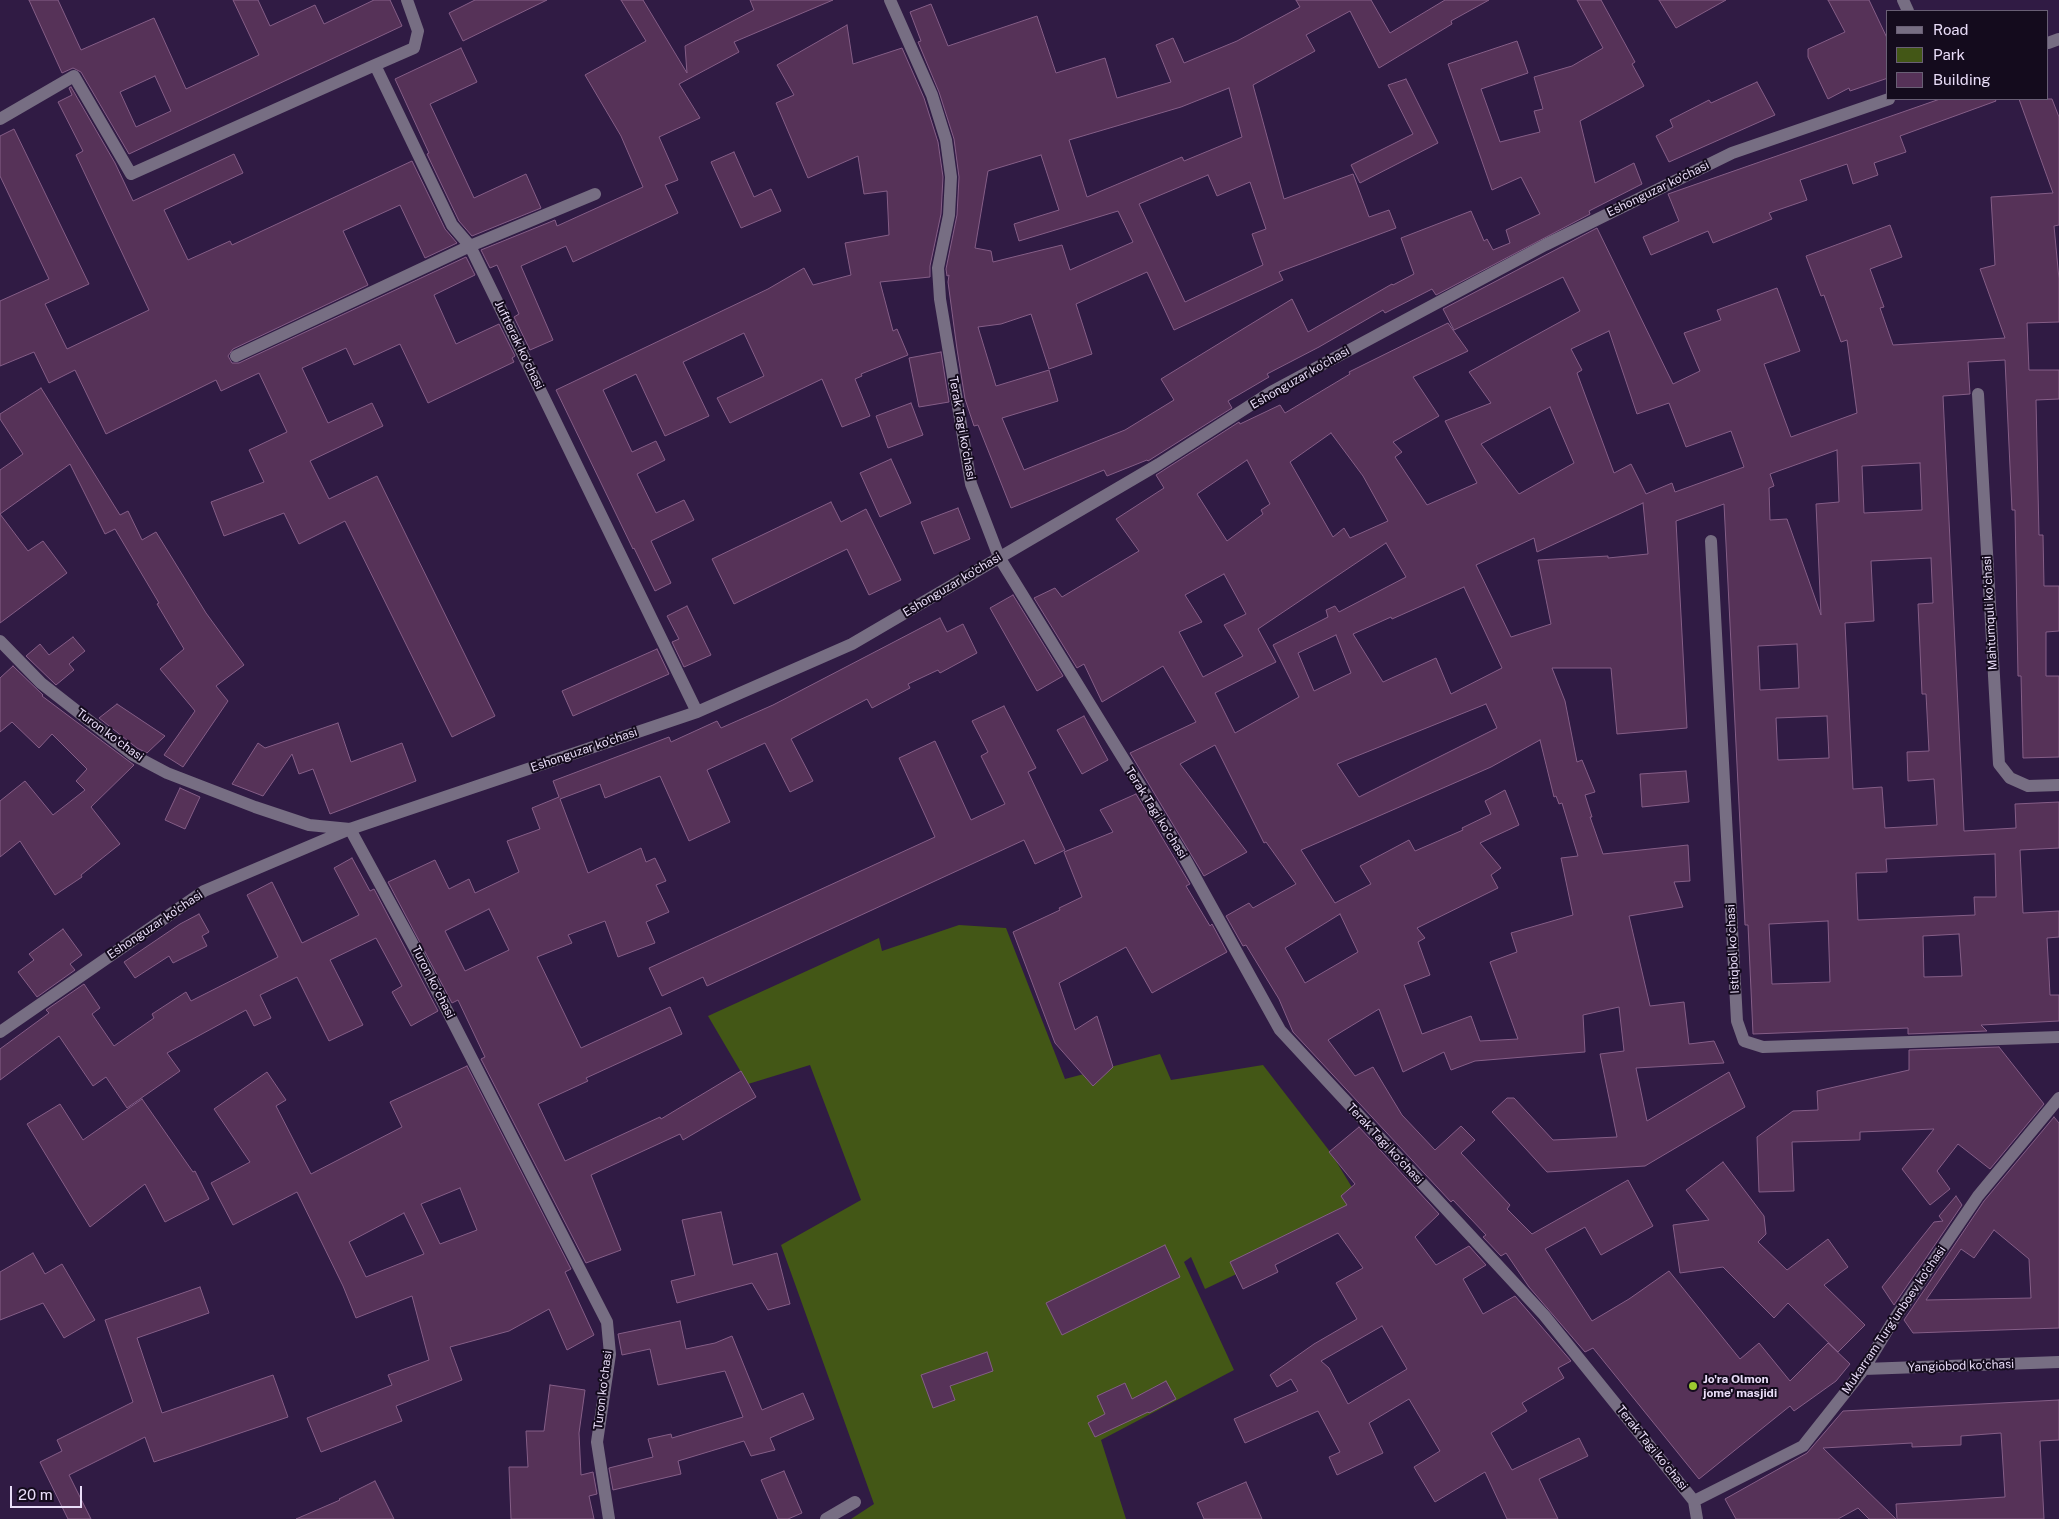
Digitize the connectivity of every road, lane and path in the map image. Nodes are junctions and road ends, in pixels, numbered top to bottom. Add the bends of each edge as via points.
1 (407, 0) edge
2 (890, 0) edge
3 (375, 66) junction
4 (1886, 100) edge
5 (0, 119) edge
6 (595, 194) dead end
7 (470, 246) junction
8 (236, 356) dead end
9 (1978, 394) dead end
10 (1711, 541) dead end
11 (999, 557) junction
12 (0, 641) edge
13 (697, 712) junction
14 (2059, 785) edge
15 (350, 829) junction
16 (0, 1032) edge
17 (2059, 1037) edge
18 (2059, 1098) edge
19 (2059, 1362) edge
20 (1864, 1370) junction
21 (1694, 1501) junction
22 (855, 1502) dead end
23 (610, 1519) edge
24 (826, 1519) edge
25 (1697, 1519) edge

1 - 3 street via 418,31 414,48
2 - 11 street, Terak Tagi koʻchasi via 932,95 946,140 951,177 949,215 938,268 940,299 970,484
3 - 5 street via 131,174 74,76
3 - 7 street, Juftterak koʻchasi via 452,226
4 - 11 street, Eshonguzar ko'chasi via 1732,154 1553,241 1271,392 1159,464
6 - 7 street
7 - 8 street
7 - 13 street, Juftterak koʻchasi
9 - 14 street, Mahtumquli koʻchasi via 1999,764 2010,778 2028,786
10 - 17 street, Istiqbol koʻchasi via 1737,1021 1744,1041 1763,1047
11 - 13 street, Eshonguzar ko'chasi via 852,644
11 - 21 street, Terak Tagi koʻchasi via 1184,857 1280,1030 1544,1315
12 - 15 street, Turon koʻchasi via 41,682 133,755 167,773 255,807 309,825
13 - 15 street, Eshonguzar ko'chasi
15 - 16 street, Eshonguzar ko'chasi via 204,891
15 - 23 street, Turon koʻchasi via 416,950 607,1322 610,1354 596,1442
18 - 20 street, Mukarram Turg'unboev ko'chasi via 1978,1196 1893,1320
19 - 20 street, Yangiobod koʻchasi
20 - 21 street, Mukarram Turg'unboev ko'chasi via 1803,1446
21 - 25 street
22 - 24 street

